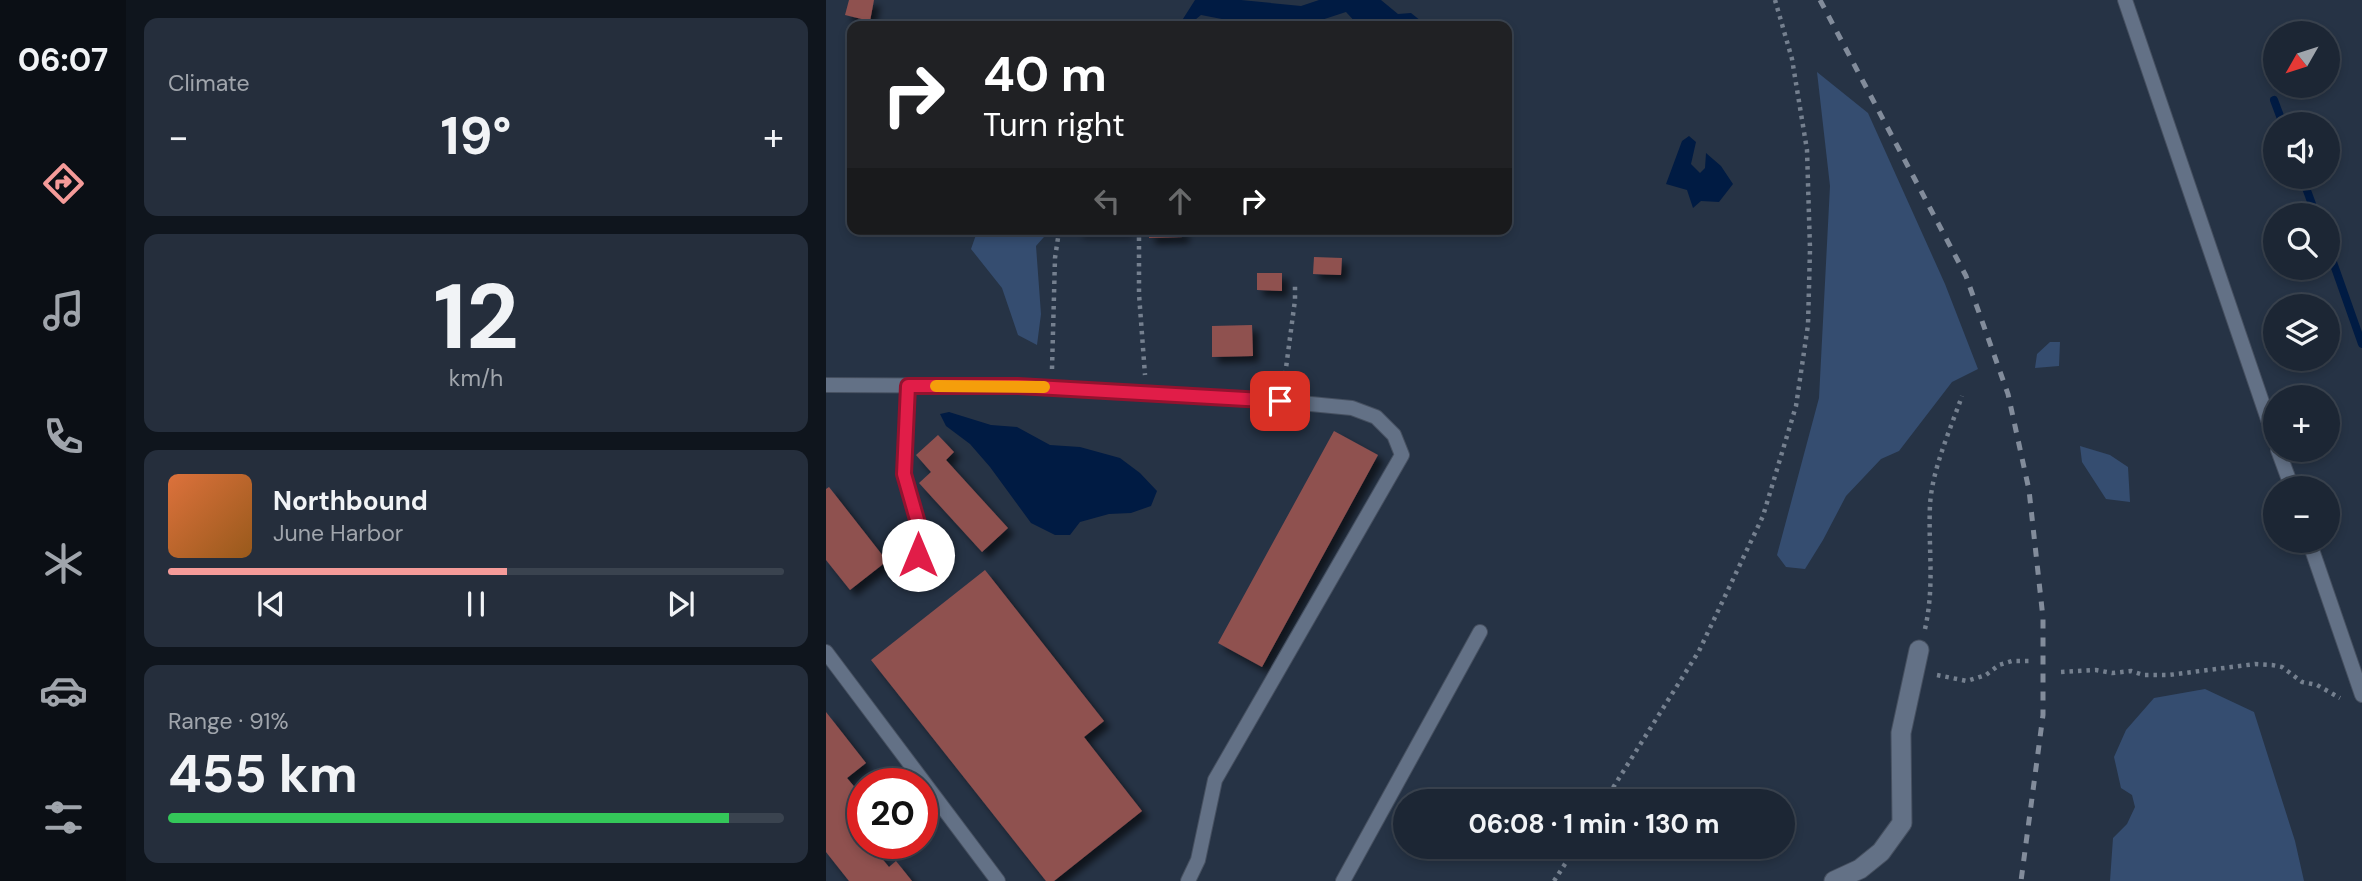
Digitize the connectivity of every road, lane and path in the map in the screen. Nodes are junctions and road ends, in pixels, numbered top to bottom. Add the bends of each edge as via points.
1 (1775, 0) edge
2 (2125, 0) edge
3 (1139, 235) edge
4 (1058, 238) dead end
5 (1295, 282) dead end
6 (826, 385) edge
7 (908, 386) junction
8 (1051, 388) junction
9 (1146, 393) junction
10 (1962, 397) dead end
11 (1280, 401) junction
12 (2263, 405) edge
13 (2313, 553) edge
14 (918, 555) dead end
15 (1480, 632) dead end
16 (826, 652) edge
17 (1918, 660) junction
18 (2032, 662) dead end
19 (2062, 672) dead end
20 (2362, 695) edge
21 (2347, 706) dead end
22 (1612, 789) edge
23 (1568, 859) edge
24 (998, 881) edge
25 (1188, 881) edge
26 (1343, 881) edge
27 (1554, 881) edge
28 (1834, 881) edge

1 - 22 path via 1792,59 1807,149 1808,325 1796,406 1763,516 1699,651
2 - 12 lane
3 - 9 path
4 - 8 path
5 - 11 path
6 - 7 lane
7 - 8 lane
7 - 14 lane via 904,474 918,523
8 - 9 lane
9 - 11 lane
10 - 17 path via 1941,454 1930,503 1930,606
11 - 25 lane via 1352,408 1376,417 1394,435 1402,455 1215,780 1198,860
13 - 20 lane
15 - 26 lane
16 - 24 lane
17 - 18 path via 1944,677 1967,681 2012,661
17 - 28 street via 1901,733 1902,823 1881,852
19 - 21 path via 2131,671 2169,676 2255,664 2282,667 2302,682 2340,697
23 - 27 path

